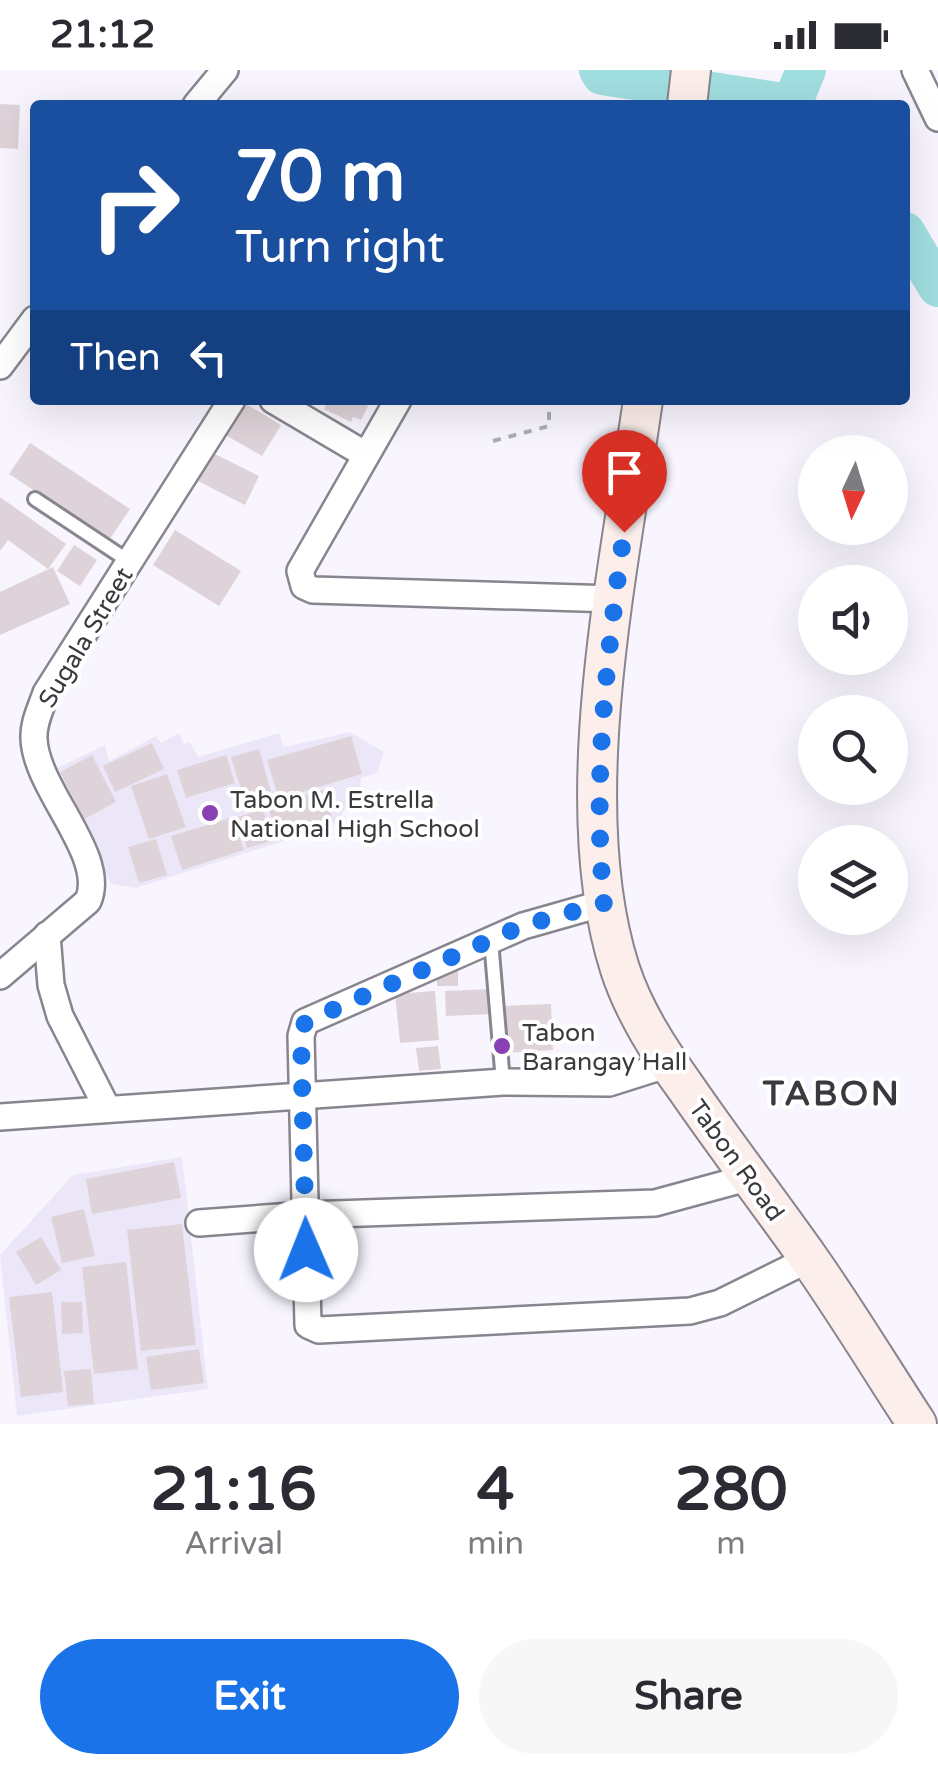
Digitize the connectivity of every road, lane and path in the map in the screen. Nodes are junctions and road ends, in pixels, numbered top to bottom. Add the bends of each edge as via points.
1 (225, 70) edge
2 (691, 70) edge
3 (915, 70) edge
4 (200, 100) edge
5 (688, 100) edge
6 (938, 118) edge
7 (30, 325) edge
8 (0, 366) edge
9 (229, 405) edge
10 (281, 405) edge
11 (395, 405) edge
12 (549, 405) edge
13 (642, 405) edge
14 (493, 441) dead end
15 (366, 455) junction
16 (35, 498) dead end
17 (130, 562) junction
18 (615, 599) junction
19 (604, 903) junction
20 (48, 935) junction
21 (491, 939) junction
22 (0, 976) edge
23 (669, 1064) junction
24 (503, 1082) junction
25 (304, 1094) junction
26 (107, 1108) junction
27 (0, 1118) edge
28 (747, 1178) junction
29 (305, 1215) junction
30 (199, 1224) dead end
31 (809, 1258) junction
32 (917, 1424) edge

1 - 4 street
2 - 5 street
3 - 6 street
7 - 8 street
9 - 17 street, Sugala Street
10 - 15 street
11 - 15 street
12 - 14 path via 549,426
13 - 18 street, Tabon Road
15 - 18 street via 300,571 304,586
16 - 17 lane
17 - 20 street, Sugala Street via 46,693 36,720 38,762 88,863 93,890
18 - 19 street, Tabon Road via 598,792
19 - 21 street
19 - 23 street, Tabon Road via 620,971
20 - 22 street
20 - 26 street via 60,1016
21 - 24 lane
21 - 25 street via 305,1022
23 - 24 street via 609,1082
23 - 28 street, Tabon Road
24 - 25 street
25 - 26 street
25 - 29 street
26 - 27 street
28 - 29 street via 656,1203
28 - 31 street, Tabon Road
29 - 30 street
29 - 31 street via 307,1320 319,1330 690,1311 720,1304
31 - 32 street, Tabon Road

